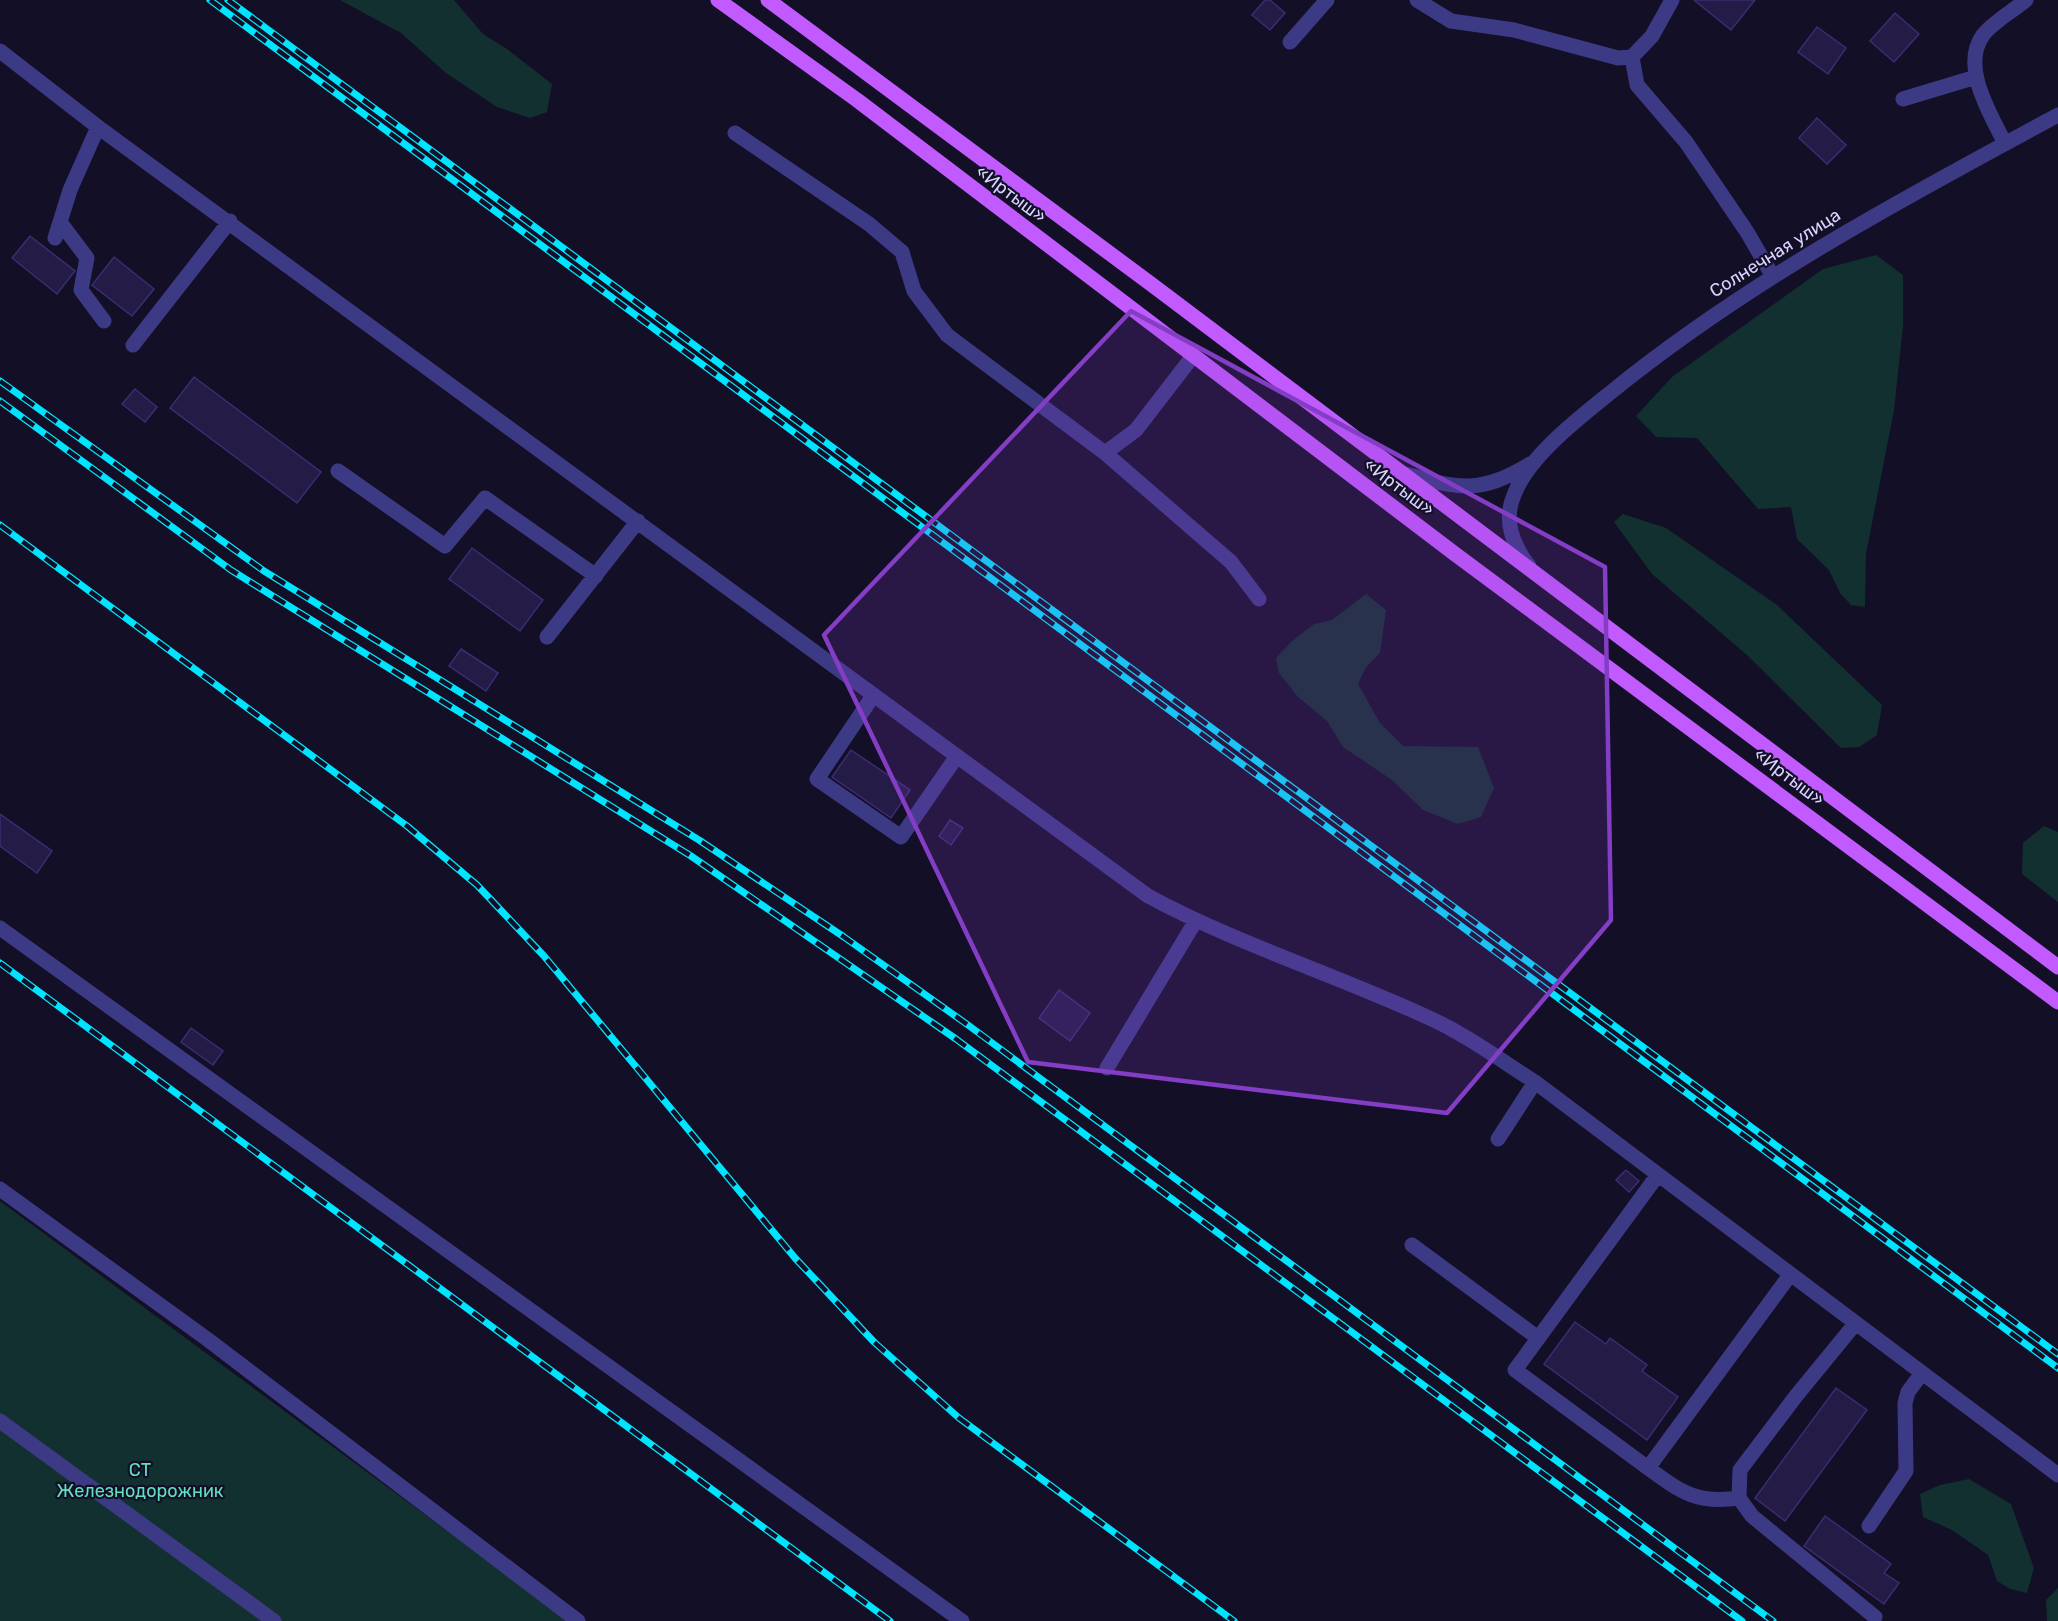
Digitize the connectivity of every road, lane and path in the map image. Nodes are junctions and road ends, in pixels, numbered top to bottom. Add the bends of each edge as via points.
1 (718, 0) edge
2 (768, 0) edge
3 (1327, 0) edge
4 (1417, 0) edge
5 (1672, 0) edge
6 (2026, 0) edge
7 (1290, 42) dead end
8 (0, 51) edge
9 (1632, 57) junction
10 (1976, 77) junction
11 (1903, 99) dead end
12 (2058, 115) edge
13 (98, 127) junction
14 (735, 133) dead end
15 (2005, 144) junction
16 (230, 221) junction
17 (60, 222) junction
18 (55, 238) dead end
19 (1772, 275) junction
20 (104, 321) dead end
21 (133, 345) dead end
22 (1193, 356) junction
23 (1105, 453) junction
24 (1538, 460) junction
25 (338, 471) dead end
26 (1402, 474) junction
27 (638, 521) junction
28 (596, 576) junction
29 (1543, 581) junction
30 (1259, 599) dead end
31 (547, 637) dead end
32 (873, 696) junction
33 (957, 756) junction
34 (1196, 922) junction
35 (0, 928) edge
36 (2058, 967) edge
37 (2058, 1002) edge
38 (1107, 1068) dead end
39 (1535, 1083) junction
40 (1498, 1139) dead end
41 (1657, 1176) junction
42 (0, 1189) edge
43 (1412, 1245) dead end
44 (1790, 1275) junction
45 (1855, 1324) junction
46 (1538, 1338) junction
47 (1922, 1373) junction
48 (0, 1421) edge
49 (1648, 1468) junction
50 (2058, 1475) edge
51 (1739, 1498) junction
52 (1869, 1526) dead end
53 (1875, 1617) dead end
54 (274, 1621) edge
55 (578, 1621) edge
56 (963, 1621) edge

1 - 22 main road, «Иртыш» via 857,100
2 - 26 main road, «Иртыш»
3 - 7 street
4 - 9 street via 1451,21 1514,30 1618,58
5 - 9 street via 1652,36
6 - 10 street via 1980,39 1974,60
8 - 13 street
9 - 19 street via 1637,85 1686,142
10 - 11 street
10 - 15 street
12 - 15 street, Солнечная улица
13 - 16 street
13 - 17 street
14 - 23 street via 869,224 902,252 914,291 947,335
15 - 19 street, Солнечная улица
16 - 21 street
16 - 27 street
17 - 18 street
17 - 20 street via 87,258 81,290
19 - 24 street, Солнечная улица via 1664,349 1578,419
22 - 23 street via 1136,430
22 - 37 main road, «Иртыш»
23 - 30 street via 1231,562
24 - 26 street via 1506,479 1479,487 1453,487
24 - 29 street via 1518,484 1510,516 1512,538 1520,555
25 - 28 street via 445,546 485,498
26 - 29 main road, «Иртыш»
27 - 28 street
27 - 32 street
28 - 31 street
29 - 36 main road, «Иртыш»
32 - 33 street
32 - 33 street via 817,779 902,837
33 - 34 street via 1148,897
34 - 38 street
34 - 39 street via 1426,1016
35 - 56 street
39 - 40 street
39 - 41 street
41 - 44 street
41 - 46 street
42 - 55 street via 207,1339
43 - 46 street
44 - 45 street
44 - 49 street
45 - 47 street
45 - 51 street via 1740,1470
46 - 49 street via 1515,1370
47 - 50 street
47 - 52 street via 1905,1403 1906,1471
48 - 54 street
49 - 51 street via 1679,1491 1713,1502
51 - 53 street via 1752,1516

